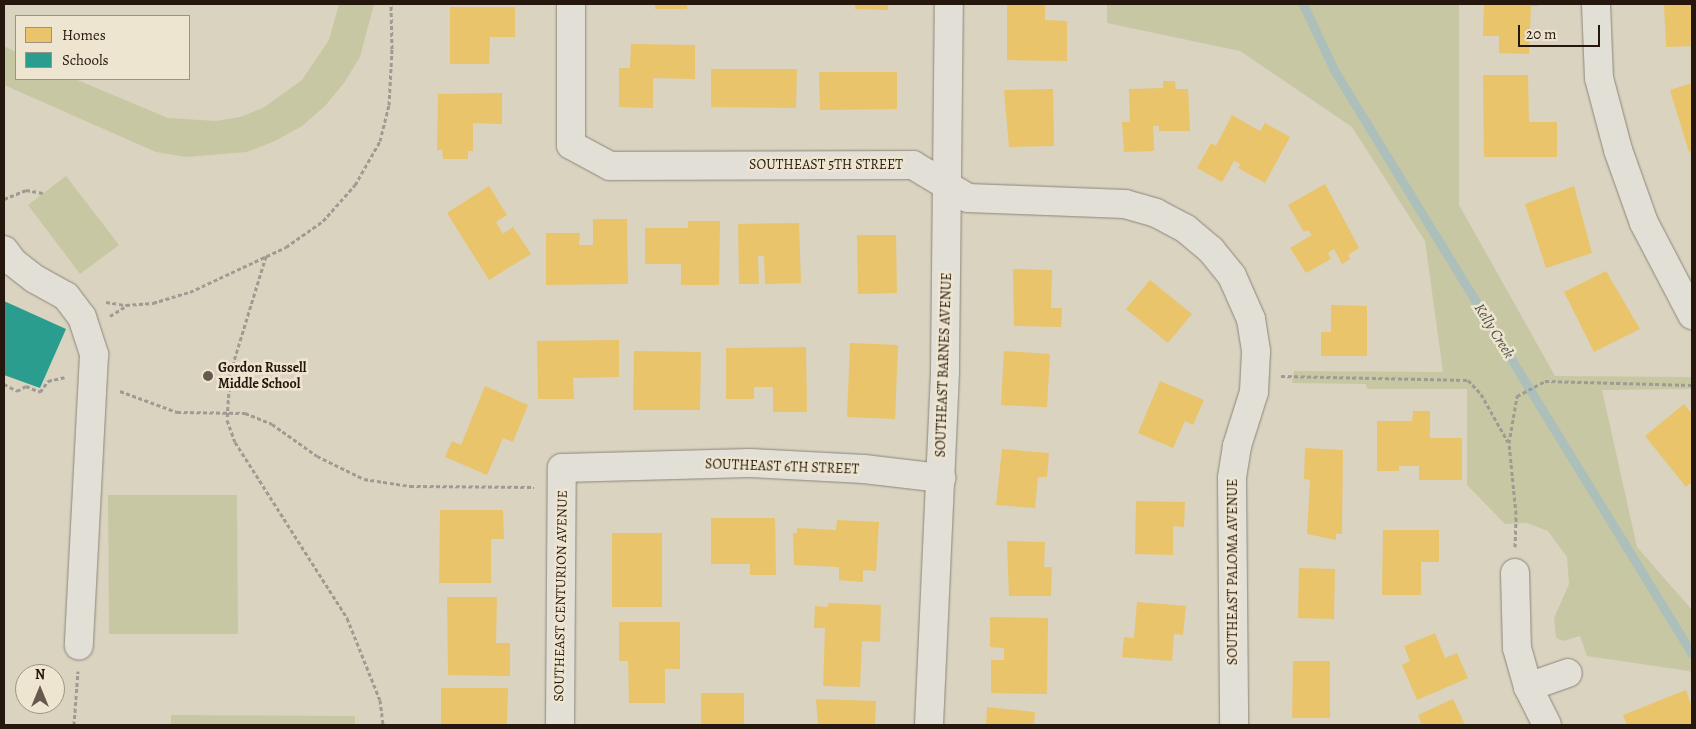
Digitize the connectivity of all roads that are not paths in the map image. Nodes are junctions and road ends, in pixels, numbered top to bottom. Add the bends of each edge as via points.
1 (571, 4) edge
2 (949, 4) edge
3 (1596, 4) edge
4 (949, 187) junction
5 (4, 250) edge
6 (1232, 276) joint
7 (1692, 314) edge
8 (562, 478) joint
9 (941, 478) junction
10 (1515, 573) road end
11 (79, 646) road end
12 (1568, 673) dead end
13 (1528, 687) junction
14 (560, 725) edge
15 (929, 725) edge
16 (1234, 725) edge
17 (1547, 725) edge

1 - 4 street, SOUTHEAST 5TH STREET via 571,145 610,166 913,165
2 - 4 street, SOUTHEAST BARNES AVENUE
3 - 7 street via 1599,78 1618,150 1644,223
4 - 6 street, SOUTHEAST 5TH STREET via 968,198 1100,202 1125,204 1156,213 1186,229 1211,250
4 - 9 street, SOUTHEAST BARNES AVENUE
5 - 11 street via 35,279 66,296 82,317 92,347
6 - 16 street, SOUTHEAST PALOMA AVENUE via 1251,319 1256,376 1232,478
8 - 9 street, SOUTHEAST 6TH STREET via 750,463 864,469
8 - 14 street, SOUTHEAST CENTURION AVENUE
9 - 15 street, SOUTHEAST BARNES AVENUE
10 - 13 street via 1517,648
12 - 13 street
13 - 17 street

